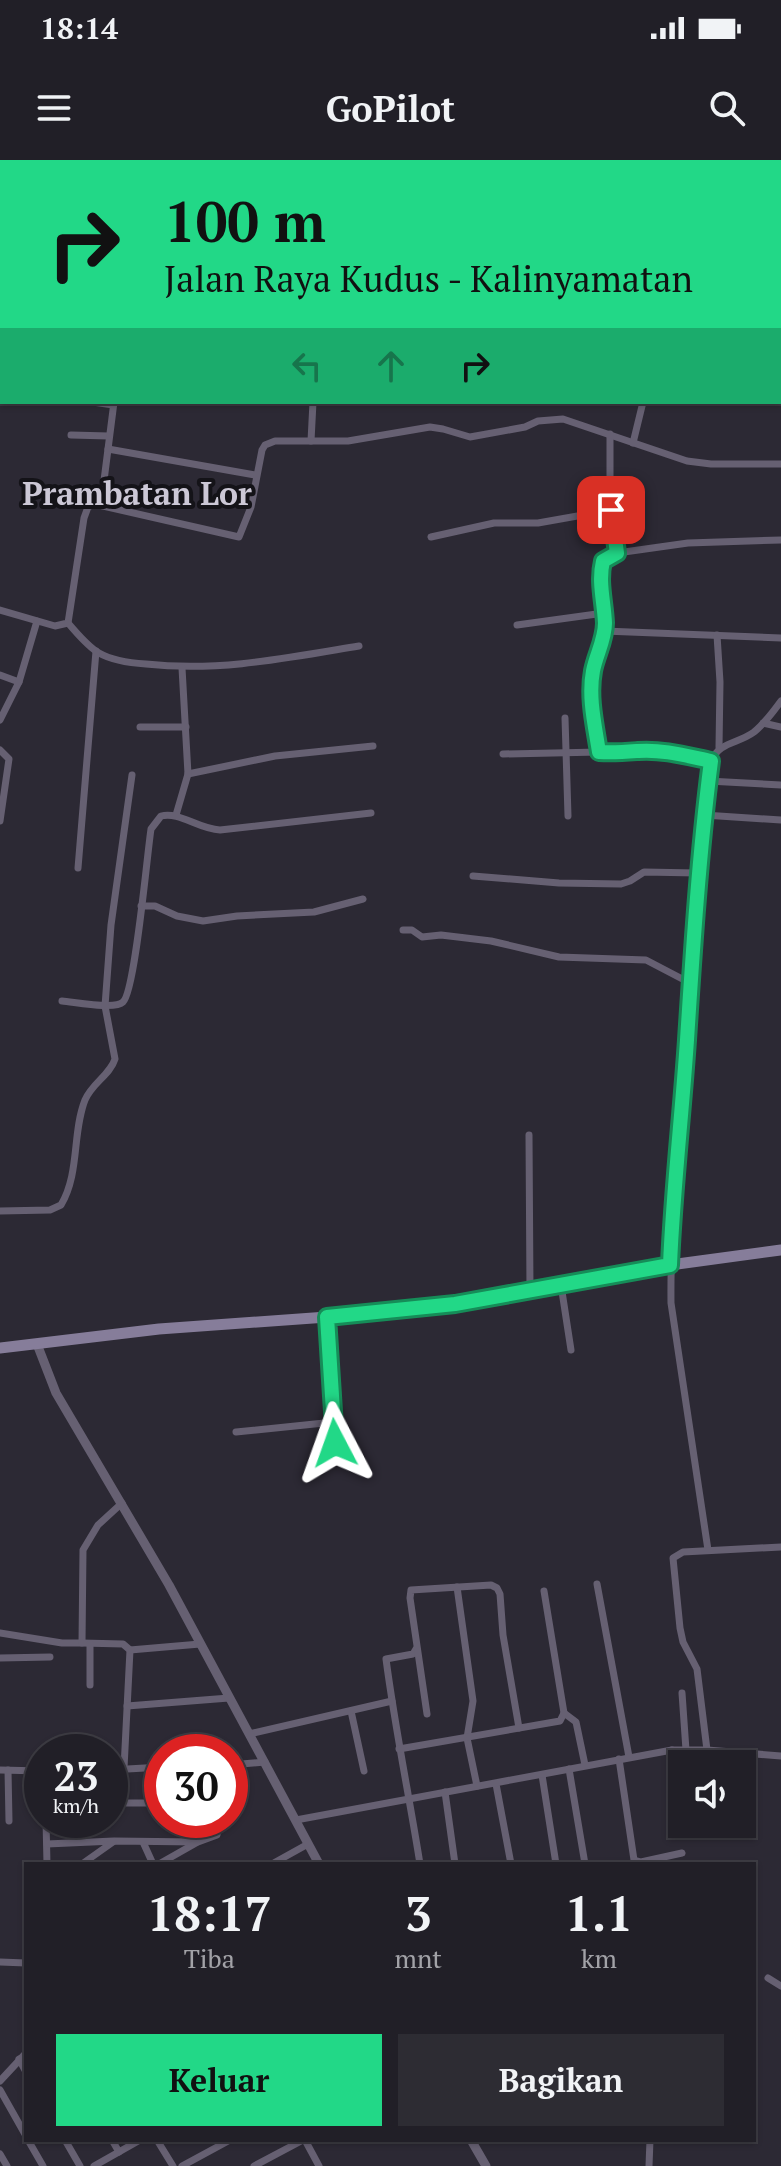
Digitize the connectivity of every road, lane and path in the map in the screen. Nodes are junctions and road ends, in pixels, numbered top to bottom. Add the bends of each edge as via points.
1 (114, 404) edge
2 (313, 404) edge
3 (643, 404) edge
4 (610, 434) junction
5 (71, 435) dead end
6 (109, 436) junction
7 (311, 441) junction
8 (633, 443) junction
9 (108, 449) junction
10 (781, 464) edge
11 (255, 475) junction
12 (101, 504) junction
13 (611, 510) junction
14 (431, 537) dead end
15 (781, 540) edge
16 (617, 553) junction
17 (0, 610) edge
18 (604, 613) junction
19 (37, 621) junction
20 (68, 623) junction
21 (517, 625) dead end
22 (604, 631) junction
23 (717, 635) junction
24 (781, 638) edge
25 (359, 646) dead end
26 (96, 651) junction
27 (182, 668) junction
28 (0, 675) edge
29 (19, 682) junction
30 (781, 701) edge
31 (565, 718) dead end
32 (0, 720) edge
33 (763, 723) junction
34 (140, 727) dead end
35 (186, 727) junction
36 (781, 727) edge
37 (373, 746) dead end
38 (719, 747) junction
39 (0, 750) edge
40 (567, 752) junction
41 (599, 752) junction
42 (503, 754) dead end
43 (711, 761) junction
44 (188, 774) junction
45 (132, 775) dead end
46 (708, 781) junction
47 (781, 785) edge
48 (371, 813) dead end
49 (176, 815) junction
50 (704, 815) junction
51 (568, 816) dead end
52 (781, 820) edge
53 (0, 821) edge
54 (78, 868) dead end
55 (697, 873) junction
56 (473, 876) dead end
57 (363, 899) dead end
58 (141, 906) junction
59 (403, 930) dead end
60 (690, 983) junction
61 (62, 1001) dead end
62 (105, 1006) junction
63 (529, 1135) dead end
64 (0, 1211) edge
65 (781, 1250) edge
66 (670, 1265) junction
67 (561, 1285) junction
68 (530, 1291) junction
69 (327, 1317) junction
70 (37, 1344) junction
71 (0, 1348) edge
72 (571, 1350) dead end
73 (334, 1422) junction
74 (236, 1432) dead end
75 (335, 1443) dead end
76 (122, 1503) junction
77 (781, 1547) edge
78 (708, 1550) junction
79 (597, 1584) dead end
80 (457, 1587) junction
81 (544, 1591) dead end
82 (0, 1633) edge
83 (86, 1644) junction
84 (200, 1644) junction
85 (416, 1646) junction
86 (130, 1650) junction
87 (50, 1657) dead end
88 (0, 1658) edge
89 (90, 1685) dead end
90 (682, 1693) dead end
91 (229, 1698) junction
92 (392, 1701) junction
93 (127, 1706) junction
94 (351, 1711) junction
95 (564, 1713) junction
96 (427, 1714) dead end
97 (519, 1728) junction
98 (122, 1734) edge
99 (249, 1734) junction
100 (467, 1738) junction
101 (399, 1749) junction
102 (686, 1750) edge
103 (707, 1750) edge
104 (668, 1751) edge
105 (756, 1754) edge
106 (781, 1756) edge
107 (629, 1757) junction
108 (619, 1759) junction
109 (265, 1762) junction
110 (248, 1763) edge
111 (585, 1765) junction
112 (569, 1769) junction
113 (4, 1770) edge
114 (24, 1771) edge
115 (364, 1771) dead end
116 (542, 1775) junction
117 (496, 1784) junction
118 (477, 1786) junction
119 (445, 1792) junction
120 (410, 1798) junction
121 (296, 1820) junction
122 (9, 1821) dead end
123 (47, 1838) edge
124 (209, 1838) edge
125 (114, 1841) junction
126 (143, 1842) junction
127 (198, 1842) junction
128 (47, 1844) junction
129 (308, 1844) junction
130 (682, 1853) dead end
131 (47, 1862) edge
132 (85, 1862) edge
133 (152, 1862) edge
134 (163, 1862) edge
135 (276, 1862) edge
136 (318, 1862) edge
137 (420, 1862) edge
138 (455, 1862) edge
139 (511, 1862) edge
140 (556, 1862) edge
141 (585, 1862) edge
142 (0, 1962) edge
143 (24, 1963) edge
144 (768, 1978) dead end
145 (781, 1986) edge
146 (24, 2055) edge
147 (19, 2059) junction
148 (24, 2068) edge
149 (0, 2081) edge
150 (0, 2090) edge
151 (24, 2133) edge
152 (29, 2142) edge
153 (66, 2142) edge
154 (113, 2142) edge
155 (136, 2142) edge
156 (158, 2142) edge
157 (226, 2142) edge
158 (300, 2142) edge
159 (305, 2142) edge
160 (472, 2142) edge
161 (650, 2142) edge
162 (119, 2152) junction
163 (0, 2154) edge
164 (7, 2166) edge
165 (43, 2166) edge
166 (80, 2166) edge
167 (94, 2166) edge
168 (173, 2166) edge
169 (182, 2166) edge
170 (254, 2166) edge
171 (319, 2166) edge
172 (486, 2166) edge
173 (649, 2166) edge

1 - 6 street
2 - 7 street
3 - 8 street
4 - 7 street via 553,419 470,437 430,427 365,440
4 - 8 street
4 - 13 street
5 - 6 street
6 - 9 street
7 - 11 street via 265,445
8 - 10 street via 697,463
9 - 11 street
9 - 12 street
11 - 12 street via 251,507 237,537
12 - 20 street via 91,505 84,518
13 - 14 street via 538,523 494,523
13 - 16 street
15 - 16 street via 688,543
16 - 18 street via 603,561 601,570
17 - 19 street
18 - 21 street
18 - 22 street
19 - 20 street
19 - 29 street
20 - 26 street
22 - 23 street
22 - 41 street via 592,674
23 - 24 street
23 - 38 street
25 - 27 street via 239,665
26 - 27 street via 119,661
26 - 54 street
27 - 35 street
28 - 29 street
29 - 32 street
30 - 33 street
31 - 40 street
33 - 36 street
33 - 38 street via 746,737
34 - 35 street
35 - 44 street
37 - 44 street via 275,756
38 - 43 street
39 - 53 street via 9,759
40 - 41 street
40 - 42 street
40 - 51 street
41 - 43 street via 640,750
43 - 46 street
44 - 49 street
45 - 62 street
46 - 47 street
46 - 50 street
48 - 49 street via 220,830
49 - 58 street via 161,816 151,829
50 - 52 street
50 - 55 street
55 - 56 street via 644,872 626,884
55 - 60 street
57 - 58 street via 314,912 203,921
58 - 62 street via 129,991 120,1005
59 - 60 street via 422,937 516,945 559,957 646,960
60 - 66 street
61 - 62 street
62 - 64 street via 115,1059 85,1101 65,1198 50,1210
63 - 68 street
65 - 66 main road
66 - 67 main road
66 - 78 street via 671,1303
67 - 68 main road
67 - 72 street
68 - 69 main road
69 - 70 main road
69 - 73 street
70 - 71 main road
70 - 76 street via 56,1393
73 - 74 street
73 - 75 street
76 - 83 street via 98,1525 83,1550
76 - 84 street
77 - 78 street
78 - 103 street via 679,1552 672,1563 683,1642 698,1676
79 - 107 street
80 - 85 street via 411,1590
80 - 97 street via 491,1585 500,1594
80 - 100 street via 473,1701
81 - 95 street
82 - 83 street
83 - 86 street via 123,1644
83 - 89 street
84 - 86 street
84 - 91 street
85 - 92 street via 413,1654 386,1659
85 - 96 street
86 - 93 street
87 - 88 street
90 - 102 street
91 - 93 street
91 - 99 street
92 - 94 street
92 - 101 street
93 - 98 street
94 - 99 street
94 - 115 street
95 - 97 street via 555,1723
95 - 111 street via 576,1722
97 - 100 street
99 - 109 street
100 - 101 street
100 - 118 street
101 - 120 street
104 - 107 street
105 - 106 street
107 - 108 street
108 - 111 street
108 - 130 street via 634,1860
109 - 110 street
109 - 121 street
111 - 112 street
112 - 116 street
112 - 141 street
113 - 114 street
113 - 122 street
116 - 117 street
116 - 140 street
117 - 118 street
117 - 139 street
118 - 119 street
119 - 120 street
119 - 138 street
120 - 121 street
120 - 137 street
121 - 129 street
123 - 128 street
124 - 127 street
125 - 126 street
125 - 128 street
125 - 132 street
126 - 127 street
126 - 133 street
127 - 134 street
128 - 131 street
129 - 135 street
129 - 136 street
142 - 143 street
144 - 145 street
146 - 147 street
147 - 148 street
147 - 149 street
150 - 151 street
152 - 165 street
153 - 166 street
154 - 162 street
155 - 162 street
156 - 168 street
157 - 169 street
158 - 170 street
159 - 171 street
160 - 172 street
161 - 173 street
162 - 167 street
163 - 164 street

